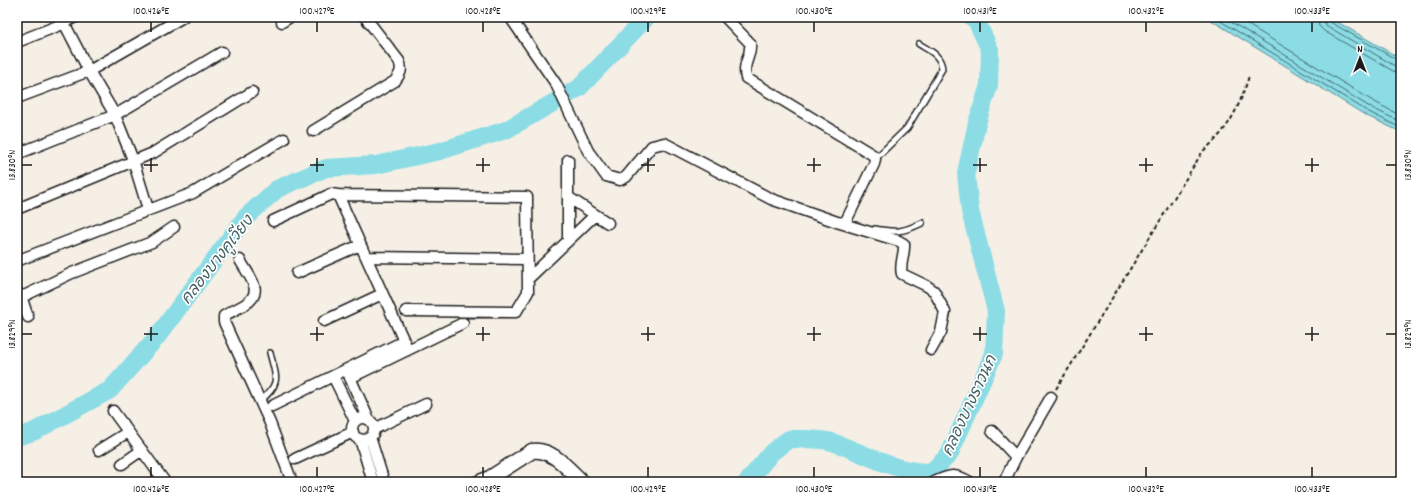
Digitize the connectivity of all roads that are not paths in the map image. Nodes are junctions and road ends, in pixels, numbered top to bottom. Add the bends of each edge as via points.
1 (75, 17) edge
2 (183, 17) edge
3 (365, 17) edge
4 (510, 17) edge
5 (725, 17) edge
6 (63, 20) edge
7 (17, 42) edge
8 (919, 44) dead end
9 (222, 52) dead end
10 (89, 70) junction
11 (252, 92) dead end
12 (17, 98) edge
13 (115, 115) junction
14 (313, 131) dead end
15 (284, 139) dead end
16 (17, 154) edge
17 (875, 159) junction
18 (133, 160) junction
19 (568, 160) dead end
20 (338, 195) junction
21 (568, 197) junction
22 (17, 209) edge
23 (148, 209) junction
24 (595, 215) junction
25 (272, 221) dead end
26 (840, 223) junction
27 (922, 223) dead end
28 (608, 224) dead end
29 (174, 226) dead end
30 (864, 230) junction
31 (568, 241) junction
32 (360, 244) junction
33 (366, 257) junction
34 (527, 259) junction
35 (19, 260) dead end
36 (240, 260) dead end
37 (297, 273) dead end
38 (528, 280) junction
39 (19, 294) edge
40 (382, 294) junction
41 (406, 311) dead end
42 (28, 318) dead end
43 (324, 320) dead end
44 (463, 323) dead end
45 (406, 345) junction
46 (931, 350) dead end
47 (270, 353) dead end
48 (348, 374) junction
49 (333, 376) junction
50 (1051, 397) road end
51 (260, 401) junction
52 (426, 404) dead end
53 (272, 406) dead end
54 (113, 412) dead end
55 (365, 431) junction
56 (992, 431) dead end
57 (128, 432) junction
58 (99, 450) dead end
59 (142, 450) junction
60 (1016, 457) junction
61 (295, 459) dead end
62 (122, 464) dead end
63 (381, 481) edge
64 (488, 481) edge
65 (165, 482) edge
66 (292, 482) edge
67 (372, 482) edge
68 (582, 482) edge
69 (934, 482) edge
70 (970, 482) edge
71 (1004, 482) edge

1 - 6 street
2 - 10 street
3 - 14 street via 402,67 401,73 395,81
4 - 26 street via 556,84 588,152 606,176 620,180 626,177 652,146 664,142 771,198
5 - 17 street via 750,43 751,48 744,64 746,78 873,155
6 - 7 street
6 - 10 street
8 - 17 lane via 938,57 942,62 942,69 907,128
9 - 13 street
10 - 12 street
10 - 13 street
11 - 18 street via 153,153
13 - 16 street
13 - 18 street
15 - 23 street via 193,193
17 - 26 street via 849,216 846,221
18 - 22 street
18 - 23 street
19 - 21 street
20 - 25 street via 331,194
20 - 32 street
20 - 34 street via 527,197
21 - 24 street
21 - 31 street
23 - 35 street
24 - 28 street
24 - 31 street
26 - 30 street
27 - 30 lane via 901,232
29 - 39 street via 152,242
30 - 46 street via 904,244 905,253 900,270 902,274 934,291 945,312 941,332
31 - 38 street
32 - 33 street
32 - 37 street
33 - 34 street
33 - 40 street
34 - 38 street
36 - 51 street via 256,290 255,295 244,305 224,316 224,322
38 - 41 street via 528,292 516,312
39 - 42 street
40 - 43 street
40 - 45 street
44 - 45 street
45 - 48 street
47 - 51 lane via 277,379 271,392
48 - 49 street
48 - 55 street
49 - 53 street
49 - 55 street via 355,421
50 - 60 street
51 - 66 street
52 - 55 street
54 - 57 street
55 - 61 street
55 - 63 street
55 - 67 street
56 - 60 street
57 - 58 street
57 - 59 street
59 - 62 street
59 - 65 street
60 - 71 street
64 - 68 street via 532,451 540,450 551,454
69 - 70 street via 947,476 959,476

